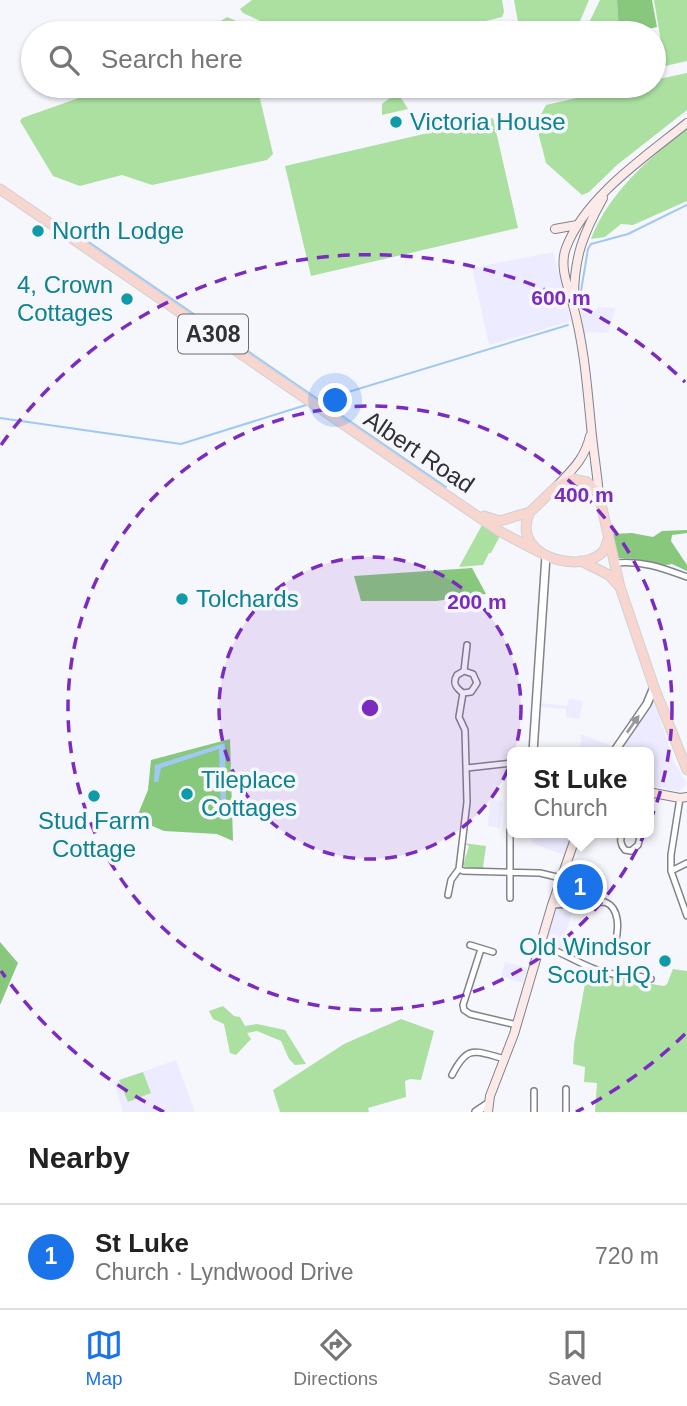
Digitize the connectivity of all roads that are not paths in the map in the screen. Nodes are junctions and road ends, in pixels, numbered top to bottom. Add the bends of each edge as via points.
1 (687, 123) edge
2 (0, 189) edge
3 (606, 192) junction
4 (577, 225) junction
5 (555, 229) dead end
6 (565, 251) junction
7 (577, 251) junction
8 (574, 308) junction
9 (591, 430) junction
10 (556, 488) junction
11 (599, 495) junction
12 (530, 512) junction
13 (476, 514) junction
14 (607, 538) junction
15 (543, 555) junction
16 (580, 561) junction
17 (615, 563) junction
18 (687, 577) edge
19 (620, 587) junction
20 (467, 645) dead end
21 (464, 671) junction
22 (654, 687) junction
23 (463, 693) junction
24 (533, 747) edge
25 (617, 747) edge
26 (507, 764) edge
27 (467, 768) junction
28 (687, 770) edge
29 (654, 793) edge
30 (683, 797) edge
31 (510, 838) edge
32 (575, 838) edge
33 (621, 838) edge
34 (639, 838) edge
35 (687, 863) edge
36 (459, 869) junction
37 (671, 871) junction
38 (508, 872) junction
39 (561, 878) junction
40 (448, 895) dead end
41 (510, 898) dead end
42 (552, 905) junction
43 (687, 916) edge
44 (470, 945) dead end
45 (541, 945) junction
46 (609, 946) dead end
47 (481, 949) junction
48 (493, 952) dead end
49 (651, 979) dead end
50 (517, 1025) junction
51 (505, 1059) junction
52 (452, 1075) dead end
53 (566, 1089) dead end
54 (534, 1091) dead end
55 (488, 1108) edge
56 (476, 1112) edge
57 (534, 1112) edge
58 (566, 1112) edge

1 - 3 main road
2 - 13 main road, Albert Road / A308
3 - 4 main road
3 - 7 main road
4 - 5 main road
4 - 6 main road
6 - 7 main road
6 - 8 main road
7 - 8 main road
8 - 9 main road
9 - 10 main road via 585,454
9 - 11 main road
10 - 11 main road via 580,480
10 - 12 main road, A308
11 - 14 main road
12 - 13 main road, A308 via 500,521
12 - 15 main road via 528,537
13 - 15 main road, Albert Road / A308
14 - 16 main road via 601,556
14 - 17 main road
15 - 16 main road, A308
15 - 24 street
16 - 19 main road, A308 via 609,575
17 - 18 street via 653,565
17 - 19 main road
19 - 22 main road
20 - 21 street
21 - 23 street via 454,682
21 - 23 street via 473,674 477,683 471,692
25 -> 22 street
22 - 28 main road
23 - 27 street via 459,717 465,730
26 - 27 street
27 - 36 street
29 - 30 main road
30 - 37 street
31 - 38 street
32 - 39 main road
33 - 34 street via 625,850 631,851
35 - 37 street
36 - 38 street
36 - 40 street
37 - 43 street
38 - 39 street
38 - 41 street
39 - 42 main road
42 - 45 main road
42 - 46 street via 612,905 617,937
44 - 47 street
45 - 49 street via 609,974
45 - 50 main road
47 - 48 street
47 - 50 street via 464,1010
50 - 51 main road
51 - 52 street via 471,1051
51 - 55 main road
53 - 58 street
54 - 57 street
55 - 56 street

